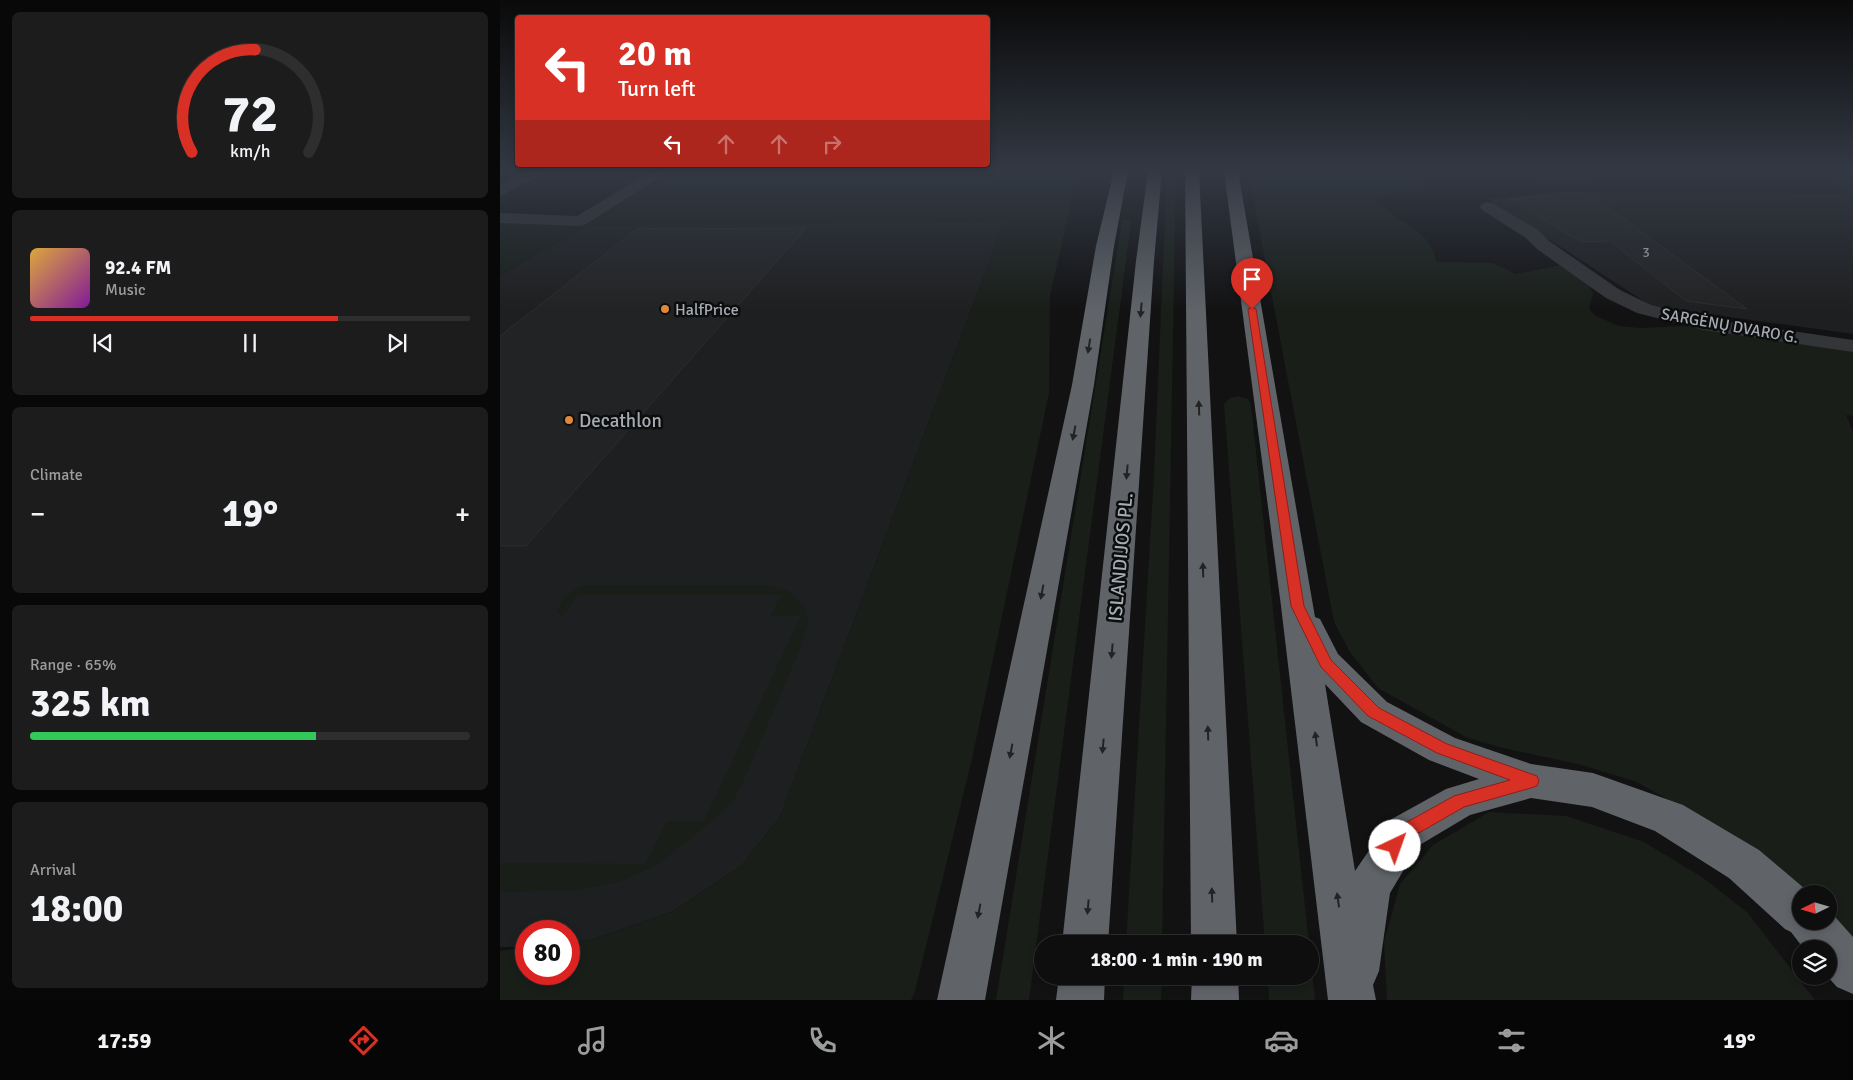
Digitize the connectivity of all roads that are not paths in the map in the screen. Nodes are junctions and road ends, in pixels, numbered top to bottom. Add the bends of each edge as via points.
1 (500, 218) edge
2 (586, 218) edge
3 (1101, 218) edge
4 (1111, 218) edge
5 (1141, 218) edge
6 (1150, 218) edge
7 (1193, 218) edge
8 (1238, 218) edge
9 (1505, 218) edge
10 (1105, 246) junction
11 (1145, 261) junction
12 (1853, 346) edge
13 (1298, 606) junction
14 (1531, 781) junction
15 (1792, 906) edge
16 (1817, 930) edge
17 (1086, 935) edge
18 (1214, 935) edge
19 (1853, 972) edge
20 (965, 979) edge
21 (1081, 985) edge
22 (1215, 985) edge
23 (950, 1000) edge
24 (1080, 1000) edge
25 (1215, 1000) edge
26 (1352, 1000) edge

1 - 2 street via 580,221
3 - 10 highway
4 - 10 highway
5 - 11 highway
6 - 11 highway, ISLANDIJOS PL.
18 -> 7 highway
8 - 13 highway
9 - 12 street, SARGĖNŲ DVARO G. via 1613,294 1644,309 1704,324
10 -> 20 highway via 1083,385
11 -> 17 highway, ISLANDIJOS PL.
13 - 14 highway via 1326,664 1374,712 1442,749
26 -> 13 highway
14 - 15 highway via 1593,790 1669,818 1744,864
14 - 26 highway via 1460,801 1404,833 1369,888
16 - 19 highway
20 - 23 highway
21 - 24 highway
22 - 25 highway

